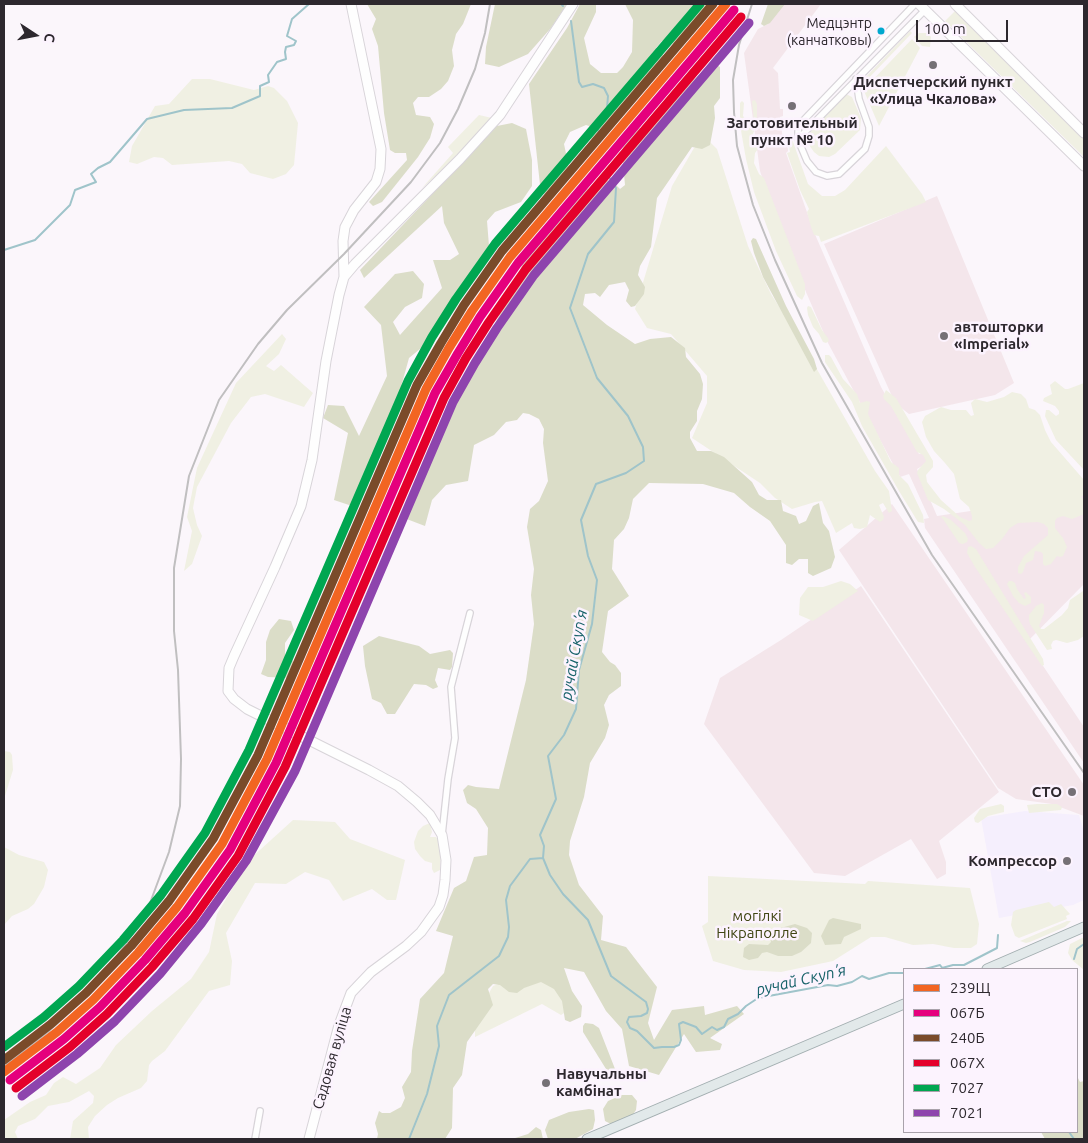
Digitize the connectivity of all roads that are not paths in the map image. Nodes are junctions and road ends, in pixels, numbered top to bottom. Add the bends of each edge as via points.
1 (351, 4) edge
2 (572, 4) edge
3 (915, 4) edge
4 (955, 4) edge
5 (925, 6) edge
6 (856, 79) junction
7 (1084, 133) edge
8 (798, 138) junction
9 (1084, 166) edge
10 (344, 277) junction
11 (470, 613) dead end
12 (442, 835) junction
13 (1084, 927) edge
14 (990, 968) edge
15 (903, 1004) edge
16 (260, 1111) dead end
17 (255, 1139) edge
18 (308, 1139) edge
19 (587, 1139) edge

1 - 10 street via 381,149 376,182 354,210 346,227
2 - 10 street via 500,115
3 - 8 street via 800,124
4 - 7 street
5 - 6 street
5 - 9 street
6 - 8 street
6 - 8 street via 869,127 865,149 839,174 827,176 816,172 807,161
10 - 12 street, Садовая вуліца via 338,295 312,460 301,506 229,668 228,691 247,710 398,786 430,814
11 - 12 street, Садовая вуліца via 451,686 455,738
12 - 18 street, Садовая вуліца via 446,880 439,907 421,932 370,972 351,993
13 - 14 main road
15 - 19 main road
16 - 17 street

